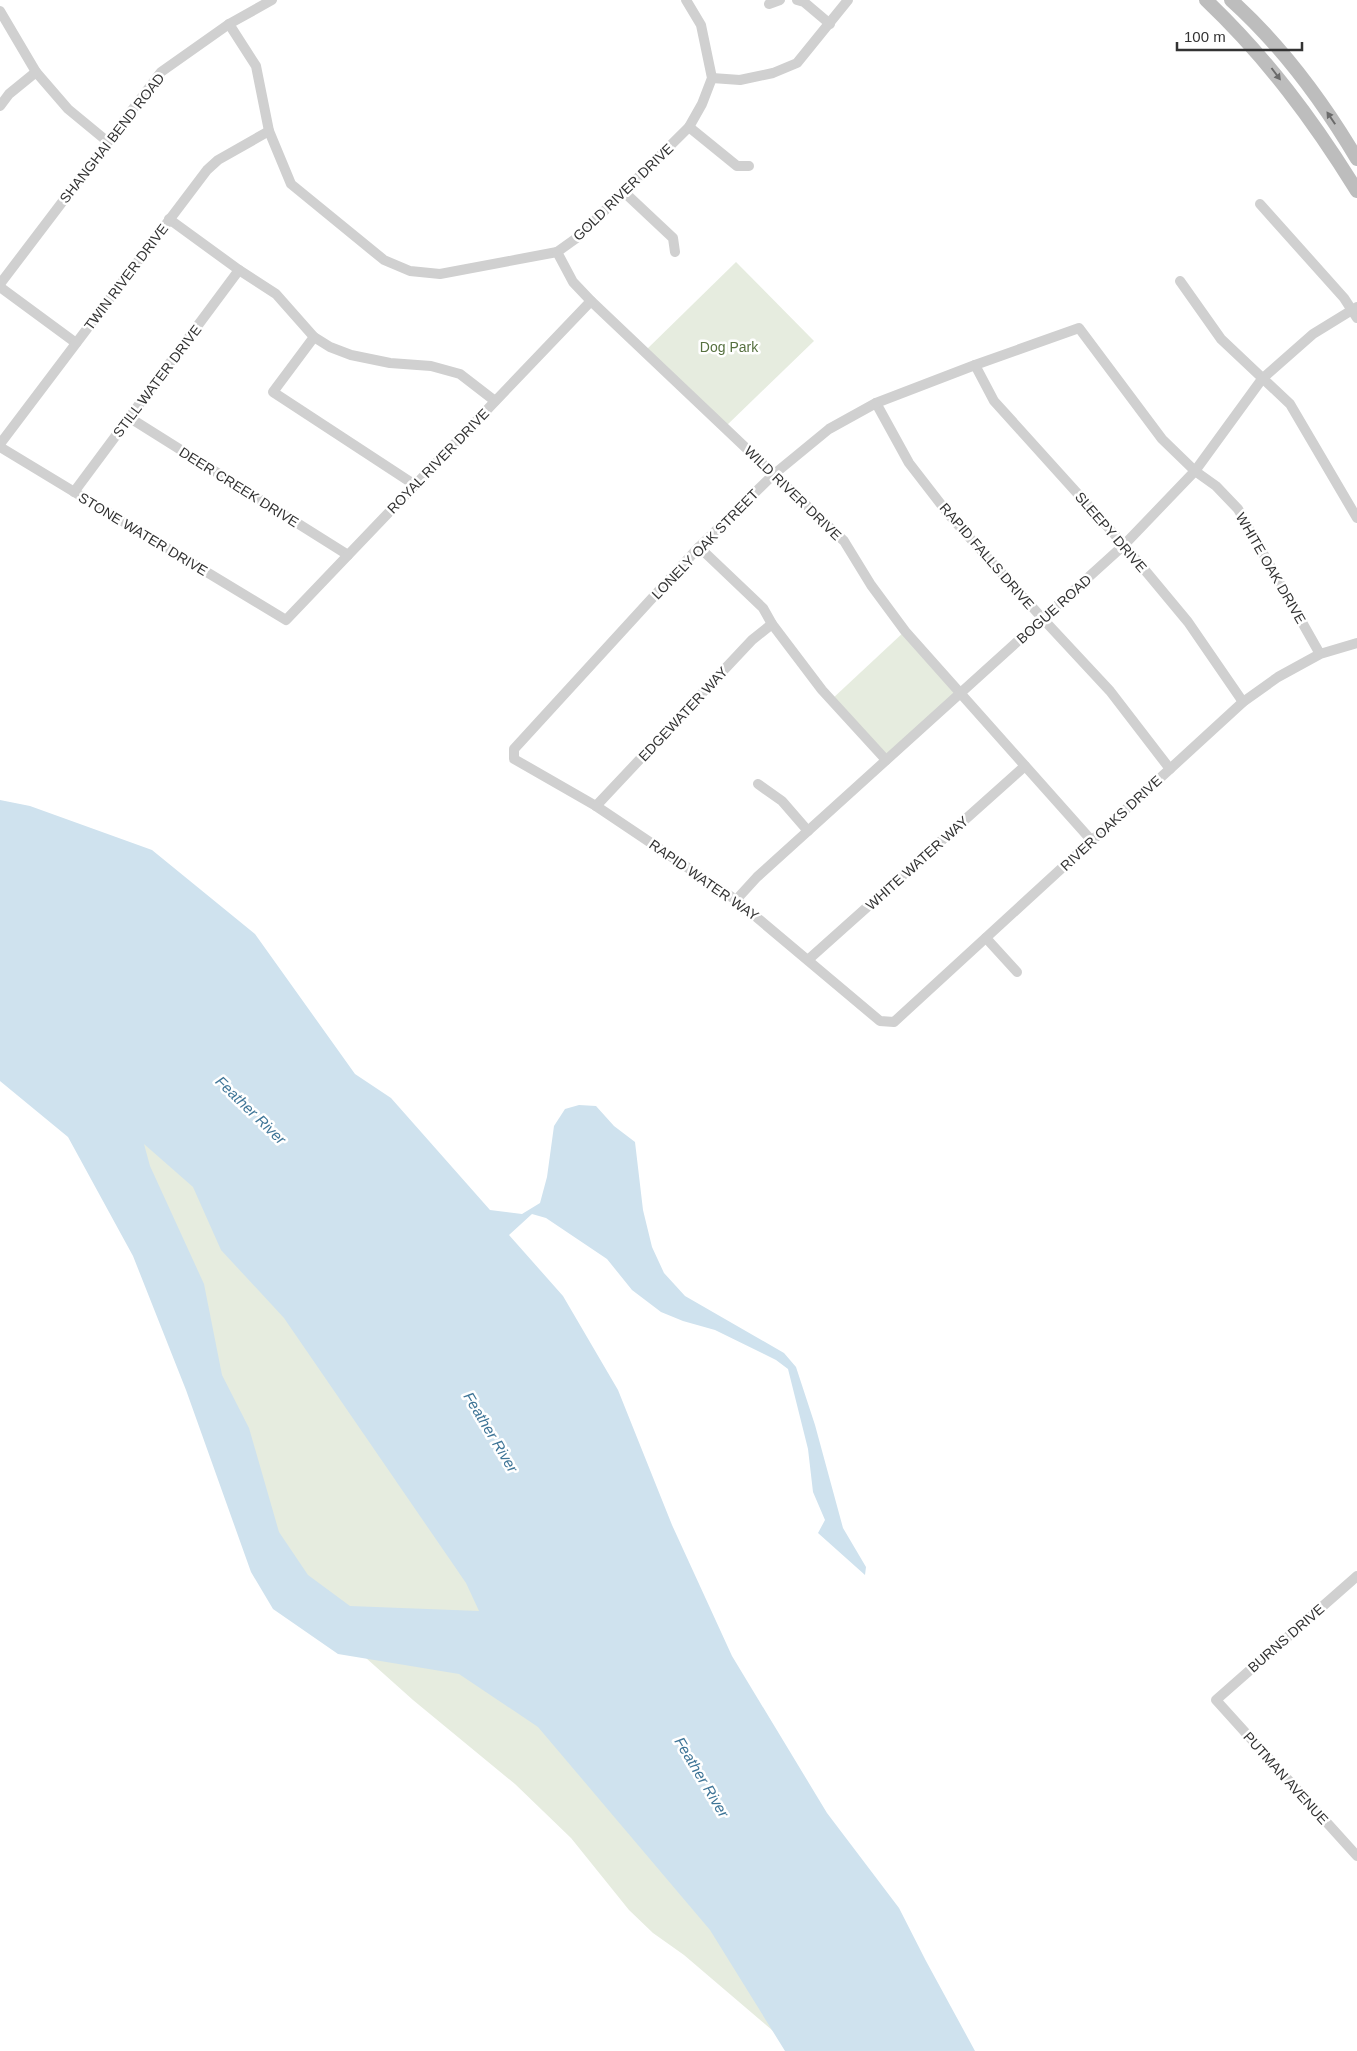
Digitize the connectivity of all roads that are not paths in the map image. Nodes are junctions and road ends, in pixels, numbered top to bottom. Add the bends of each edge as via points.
1 (272, 0) edge
2 (686, 0) edge
3 (780, 0) edge
4 (797, 0) edge
5 (848, 0) edge
6 (1206, 0) edge
7 (1231, 0) edge
8 (769, 4) dead end
9 (0, 11) edge
10 (229, 24) junction
11 (830, 24) junction
12 (1275, 43) junction
13 (1259, 55) junction
14 (36, 72) junction
15 (712, 78) junction
16 (0, 106) edge
17 (689, 127) junction
18 (269, 131) junction
19 (108, 142) junction
20 (1357, 159) edge
21 (749, 166) dead end
22 (1357, 191) edge
23 (624, 192) junction
24 (1260, 204) dead end
25 (169, 219) junction
26 (557, 252) junction
27 (675, 252) dead end
28 (239, 270) junction
29 (1180, 281) dead end
30 (0, 285) edge
31 (591, 301) junction
32 (1355, 312) edge
33 (1079, 328) joint
34 (314, 336) junction
35 (76, 343) junction
36 (975, 364) junction
37 (1262, 379) junction
38 (495, 401) junction
39 (876, 403) junction
40 (130, 418) junction
41 (0, 445) edge
42 (1195, 471) junction
43 (774, 475) junction
44 (415, 485) junction
45 (74, 492) junction
46 (1357, 518) edge
47 (1124, 545) junction
48 (699, 547) junction
49 (348, 555) junction
50 (1043, 619) junction
51 (286, 620) joint
52 (772, 624) junction
53 (1357, 643) edge
54 (1320, 654) junction
55 (960, 694) junction
56 (1243, 702) junction
57 (514, 759) joint
58 (886, 760) junction
59 (1025, 766) junction
60 (1170, 769) junction
61 (758, 784) dead end
62 (596, 806) junction
63 (808, 831) junction
64 (1092, 841) junction
65 (736, 900) junction
66 (986, 938) junction
67 (809, 959) junction
68 (1017, 972) dead end
69 (880, 1021) joint
70 (1357, 1576) edge
71 (1216, 1700) joint
72 (1357, 1856) edge

1 - 10 street, SHANGHAI BEND ROAD
2 - 15 street via 701,25
3 - 8 street
4 - 11 street
5 - 11 street
6 - 13 street
7 - 12 street
9 - 14 street
10 - 18 street, GOLD RIVER DRIVE via 256,66
10 - 19 street, SHANGHAI BEND ROAD via 162,72
11 - 15 street via 797,63 773,73 740,80
12 - 13 street
20 -> 12 street via 1304,78
13 -> 22 street via 1330,146
14 - 16 street via 9,94
14 - 19 street via 68,109
15 - 17 street, GOLD RIVER DRIVE
17 - 21 street via 737,166
17 - 23 street, GOLD RIVER DRIVE
18 - 25 street, TWIN RIVER DRIVE via 218,160
18 - 26 street, GOLD RIVER DRIVE via 291,184 384,260 410,272 440,274
19 - 30 street, SHANGHAI BEND ROAD
23 - 26 street, GOLD RIVER DRIVE via 578,237
23 - 27 street via 673,238
24 - 32 street
25 - 28 street
25 - 35 street, TWIN RIVER DRIVE
26 - 31 street, WILD RIVER DRIVE via 572,282
28 - 34 street via 276,294
28 - 40 street, STILL WATER DRIVE
29 - 37 street via 1221,340
30 - 35 street
31 - 38 street, ROYAL RIVER DRIVE
31 - 43 street, WILD RIVER DRIVE
32 - 37 street, BOGUE ROAD via 1313,334
33 - 36 street, LONELY OAK STREET
33 - 42 street, WHITE OAK DRIVE via 1162,439
34 - 38 street via 351,355 390,363 431,366 460,374
34 - 44 street via 273,392
35 - 41 street, TWIN RIVER DRIVE
36 - 39 street, LONELY OAK STREET
36 - 47 street, SLEEPY DRIVE via 994,402
37 - 42 street, BOGUE ROAD
37 - 46 street via 1290,404
38 - 44 street, ROYAL RIVER DRIVE
39 - 43 street, LONELY OAK STREET via 829,429
39 - 50 street, RAPID FALLS DRIVE via 909,464 950,516
40 - 45 street, STILL WATER DRIVE
40 - 49 street, DEER CREEK DRIVE
41 - 45 street, STONE WATER DRIVE
42 - 47 street, BOGUE ROAD
42 - 54 street, WHITE OAK DRIVE via 1216,486 1238,509
43 - 48 street, LONELY OAK STREET
43 - 55 street, WILD RIVER DRIVE via 844,541 905,631
44 - 49 street, ROYAL RIVER DRIVE
45 - 51 street, STONE WATER DRIVE
47 - 50 street, BOGUE ROAD
47 - 56 street, SLEEPY DRIVE via 1188,622
48 - 52 street via 763,608
48 - 57 street, LONELY OAK STREET via 514,749
49 - 51 street, ROYAL RIVER DRIVE
50 - 55 street, BOGUE ROAD
50 - 60 street, RAPID FALLS DRIVE via 1110,691
52 - 58 street via 822,690
52 - 62 street, EDGEWATER WAY via 752,640
53 - 54 street, RIVER OAKS DRIVE
54 - 56 street, RIVER OAKS DRIVE via 1278,677
55 - 58 street, BOGUE ROAD
55 - 59 street, WILD RIVER DRIVE
56 - 60 street, RIVER OAKS DRIVE
57 - 62 street, RAPID WATER WAY
58 - 63 street, BOGUE ROAD
59 - 64 street, WILD RIVER DRIVE
59 - 67 street, WHITE WATER WAY
60 - 64 street, RIVER OAKS DRIVE
61 - 63 street via 782,801
62 - 65 street, RAPID WATER WAY
63 - 65 street, BOGUE ROAD
64 - 66 street, RIVER OAKS DRIVE
65 - 67 street, RAPID WATER WAY
66 - 68 street
66 - 69 street, RIVER OAKS DRIVE via 894,1022
67 - 69 street, RAPID WATER WAY
70 - 71 street, BURNS DRIVE
71 - 72 street, PUTMAN AVENUE

